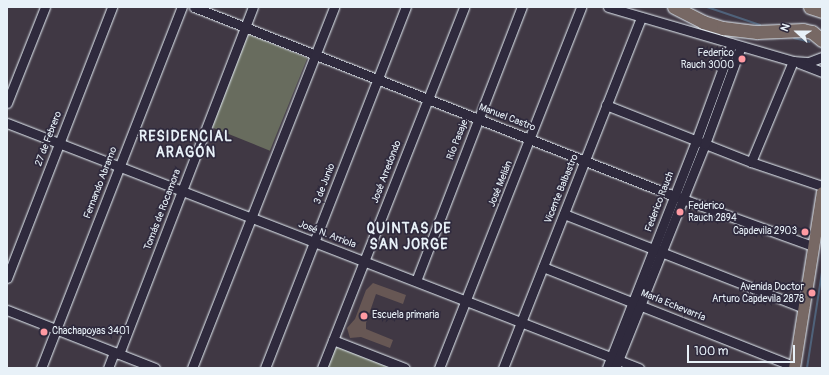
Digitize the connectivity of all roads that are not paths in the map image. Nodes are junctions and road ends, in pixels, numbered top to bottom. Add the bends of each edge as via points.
1 (45, 7) edge
2 (112, 7) edge
3 (182, 7) edge
4 (194, 7) edge
5 (253, 7) edge
6 (334, 7) edge
7 (406, 7) edge
8 (464, 7) edge
9 (522, 7) edge
10 (581, 7) edge
11 (608, 7) edge
12 (674, 7) edge
13 (810, 7) edge
14 (822, 11) edge
15 (641, 17) junction
16 (245, 27) junction
17 (822, 40) edge
18 (737, 45) junction
19 (315, 54) junction
20 (822, 57) edge
21 (795, 61) junction
22 (822, 72) edge
23 (378, 79) junction
24 (427, 98) junction
25 (7, 103) edge
26 (606, 105) junction
27 (478, 119) junction
28 (7, 123) edge
29 (531, 139) junction
30 (59, 143) junction
31 (700, 143) junction
32 (585, 160) junction
33 (751, 162) junction
34 (119, 166) junction
35 (822, 186) edge
36 (182, 191) junction
37 (822, 192) edge
38 (679, 197) junction
39 (564, 214) junction
40 (252, 218) junction
41 (314, 242) junction
42 (813, 246) junction
43 (657, 251) junction
44 (364, 261) junction
45 (543, 267) junction
46 (7, 278) edge
47 (416, 281) junction
48 (467, 301) junction
49 (637, 304) junction
50 (804, 308) junction
51 (7, 310) edge
52 (521, 324) junction
53 (56, 329) junction
54 (333, 340) junction
55 (117, 353) junction
56 (615, 362) edge
57 (794, 367) edge
58 (41, 368) edge
59 (108, 368) edge
60 (155, 368) edge
61 (192, 368) edge
62 (265, 368) edge
63 (322, 368) edge
64 (405, 368) edge
65 (439, 368) edge
66 (503, 368) edge
67 (607, 368) edge
68 (639, 368) edge

1 - 25 street
2 - 30 street, 27 de Febrero
3 - 34 street, Fernando Abramo
4 - 16 street, Manuel Castro
5 - 16 street, Tomás de Rocamora
6 - 19 street
7 - 23 street, 3 de Junio
8 - 24 street, José Arredondo
9 - 27 street, Río Pasaje
10 - 29 street, José Melián
11 - 15 street
12 - 17 highway via 703,22 723,28 757,32 803,30 812,32
13 - 14 highway
15 - 18 street
15 - 26 street, Vicente Balbastro
16 - 19 street, Manuel Castro
16 - 36 street, Tomás de Rocamora
18 - 21 street
18 - 31 street, Federico Rauch
19 - 23 street, Manuel Castro
19 - 40 street
20 - 21 street via 809,62
21 - 22 street
21 - 33 street
23 - 24 street, Manuel Castro
23 - 41 street, 3 de Junio
24 - 27 street, Manuel Castro
24 - 44 street, José Arredondo
26 - 31 street
26 - 32 street, Vicente Balbastro
27 - 29 street, Manuel Castro
27 - 47 street, Río Pasaje
28 - 30 street, José N. Arriola
29 - 32 street, Manuel Castro
29 - 48 street, José Melián
30 - 34 street, José N. Arriola
30 - 46 street, 27 de Febrero
31 - 33 street
31 - 38 street, Federico Rauch
32 - 38 street, Manuel Castro
32 - 39 street, Vicente Balbastro
33 - 35 street
34 - 36 street, José N. Arriola
34 - 53 street, Fernando Abramo
36 - 40 street, José N. Arriola
36 - 55 street, Tomás de Rocamora
37 - 42 main road
38 - 42 street, Manuel Castro
38 - 43 street, Federico Rauch
39 - 43 street
39 - 45 street, Vicente Balbastro
40 - 41 street, José N. Arriola
40 - 61 street
41 - 44 street, José N. Arriola
41 - 62 street, 3 de Junio
42 - 50 main road
43 - 49 street, Federico Rauch
43 - 50 street
44 - 47 street, José N. Arriola
44 - 54 street, José Arredondo
45 - 49 street, María Echevarría
45 - 52 street, Vicente Balbastro
47 - 48 street, José N. Arriola
48 - 52 street, José N. Arriola
48 - 65 street, José Melián
49 - 56 street, Federico Rauch
49 - 57 street, María Echevarría
50 - 57 main road
51 - 53 street
52 - 56 street, José N. Arriola
52 - 66 street, Vicente Balbastro
53 - 55 street
53 - 58 street, Fernando Abramo
54 - 63 street, José Arredondo
54 - 64 street
55 - 59 street, Tomás de Rocamora
55 - 60 street
56 - 67 street, Federico Rauch
56 - 68 street, José N. Arriola

